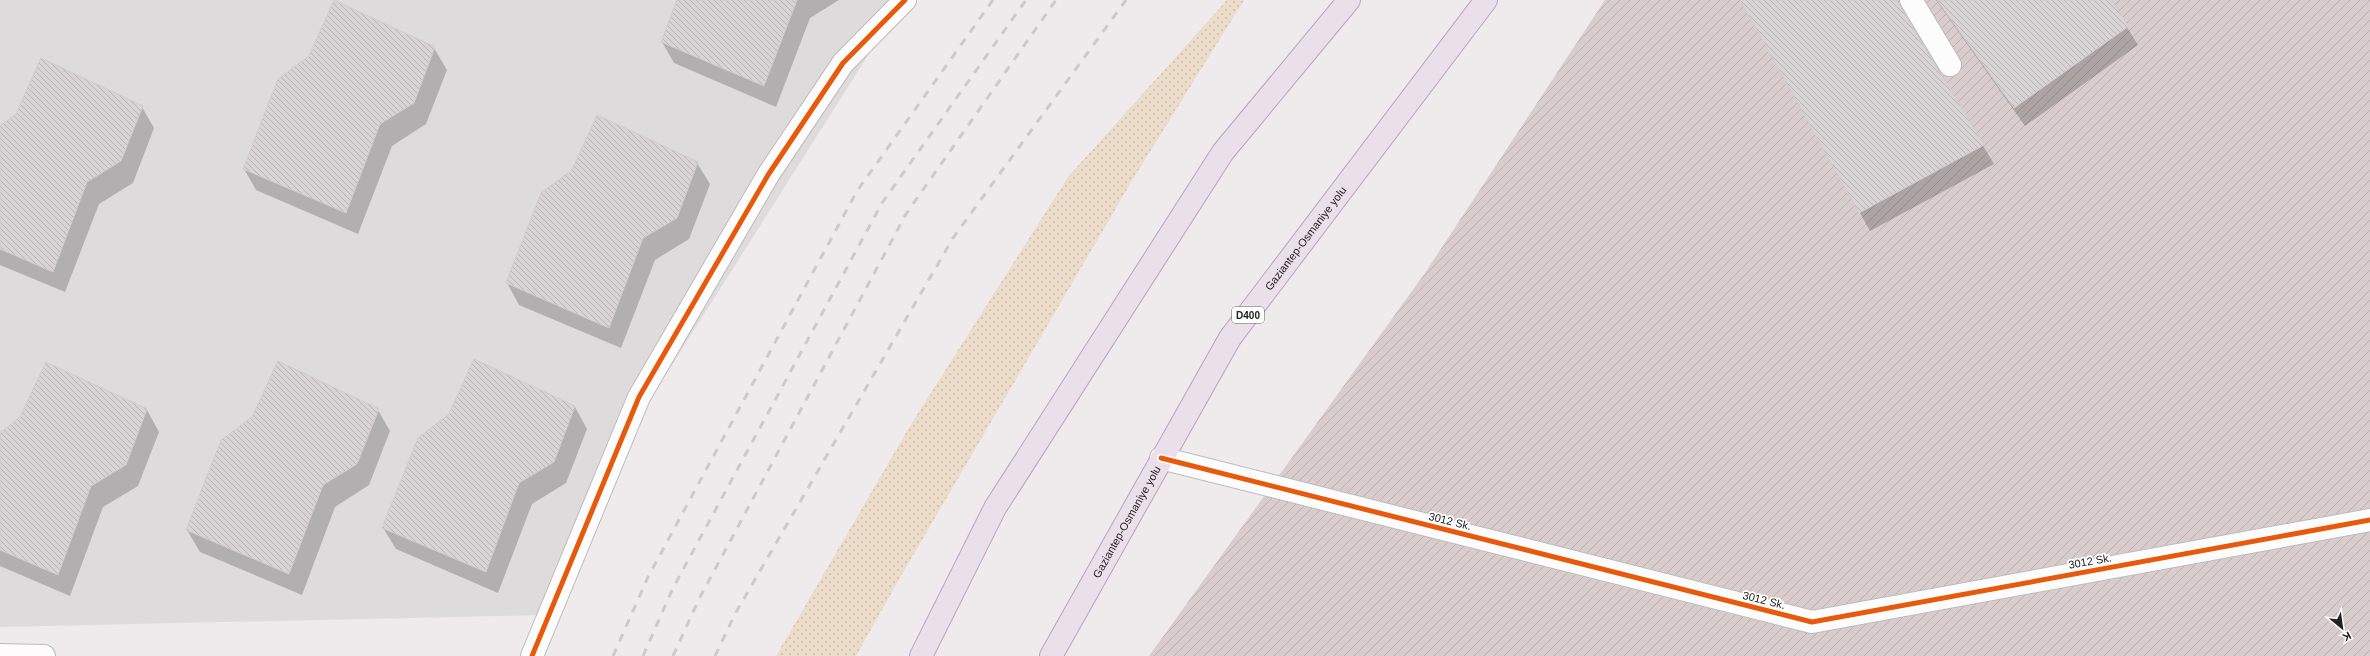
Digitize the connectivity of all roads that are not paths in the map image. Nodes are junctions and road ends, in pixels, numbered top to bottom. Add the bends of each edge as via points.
1 (905, 0) edge
2 (1349, 0) edge
3 (1486, 0) edge
4 (1911, 0) edge
5 (1950, 66) dead end
6 (1161, 458) junction
7 (2370, 520) edge
8 (0, 655) edge
9 (44, 656) edge
10 (532, 656) edge
11 (921, 656) edge
12 (1051, 656) edge

1 - 10 street via 843,64 768,175 643,390
2 - 11 highway via 1223,152 995,508
3 - 6 highway, Gaziantep-Osmaniye yolu / D400 via 1230,338
4 - 5 street
6 - 7 street, 3012 Sk. via 1812,622
6 - 12 highway, Gaziantep-Osmaniye yolu / D400
8 - 9 street

